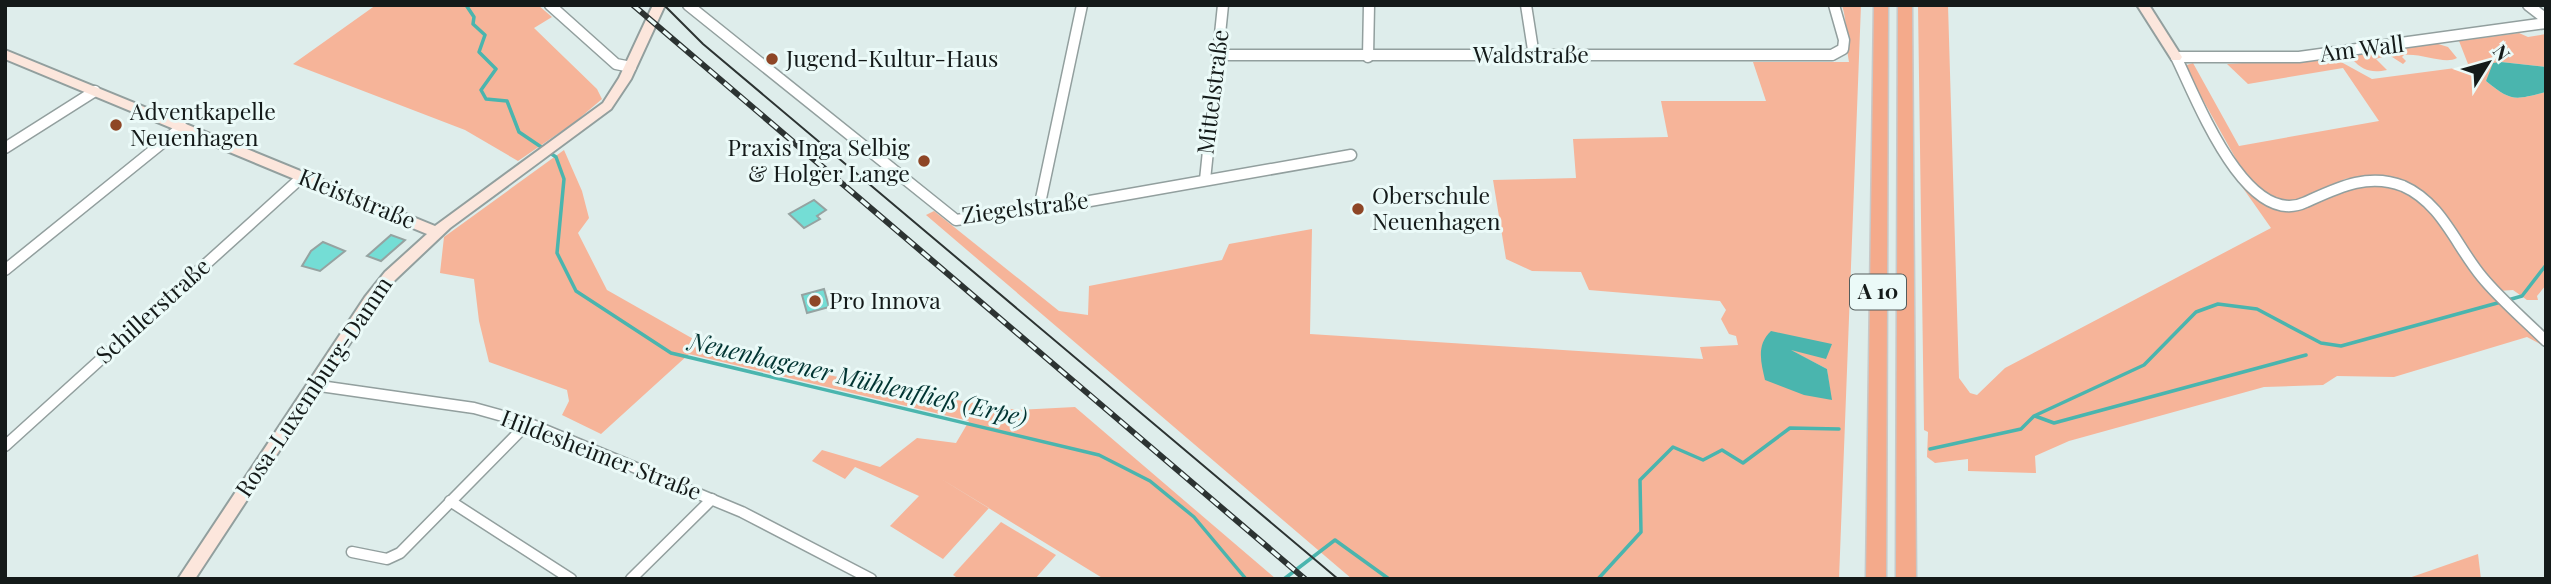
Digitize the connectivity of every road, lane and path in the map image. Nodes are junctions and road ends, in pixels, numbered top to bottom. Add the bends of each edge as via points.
1 (550, 5) edge
2 (659, 5) edge
3 (688, 5) edge
4 (1082, 5) edge
5 (1223, 5) edge
6 (1368, 5) edge
7 (1526, 5) edge
8 (1834, 5) edge
9 (1881, 5) edge
10 (1905, 5) edge
11 (2143, 5) edge
12 (2528, 5) edge
13 (2546, 21) edge
14 (5, 54) edge
15 (1217, 55) junction
16 (1534, 56) junction
17 (1368, 57) junction
18 (2176, 57) junction
19 (631, 67) junction
20 (95, 91) junction
21 (182, 127) junction
22 (5, 148) edge
23 (1351, 155) dead end
24 (302, 177) junction
25 (1205, 180) junction
26 (1039, 208) junction
27 (436, 232) junction
28 (5, 270) edge
29 (2546, 341) edge
30 (313, 385) junction
31 (528, 423) junction
32 (5, 446) edge
33 (712, 499) junction
34 (450, 501) junction
35 (352, 552) dead end
36 (186, 579) edge
37 (571, 579) edge
38 (631, 579) edge
39 (871, 579) edge
40 (1876, 579) edge
41 (1906, 579) edge

1 - 19 street via 616,64
2 - 19 main road, Rosa-Luxemburg-Damm
3 - 26 street, Ziegelstraße via 949,217 963,220
4 - 26 street
5 - 15 street, Mittelstraße
6 - 17 street
7 - 16 street
8 - 16 street, Waldstraße via 1844,40 1843,49 1832,55
9 - 40 highway, A 10
10 - 41 highway, A 10
11 - 18 main road
12 - 13 street
13 - 18 street, Am Wall via 2299,57
14 - 20 main road, Kleiststraße
15 - 17 street, Waldstraße
15 - 25 street, Mittelstraße
16 - 17 street, Waldstraße
18 - 29 street via 2235,171 2258,197 2286,207 2299,206 2355,181 2403,186 2436,209 2470,263
19 - 27 main road, Rosa-Luxemburg-Damm via 607,106
20 - 21 main road, Kleiststraße
20 - 22 street
21 - 24 main road, Kleiststraße
21 - 28 street
23 - 25 street, Ziegelstraße
24 - 27 main road, Kleiststraße
24 - 32 street, Schillerstraße
25 - 26 street, Ziegelstraße
27 - 30 main road, Rosa-Luxemburg-Damm via 381,286
30 - 31 street, Hildesheimer Straße via 474,408
30 - 36 main road, Rosa-Luxemburg-Damm
31 - 33 street, Hildesheimer Straße
31 - 34 street
33 - 38 street
33 - 39 street, Hildesheimer Straße
34 - 35 street via 400,552 387,559
34 - 37 street

